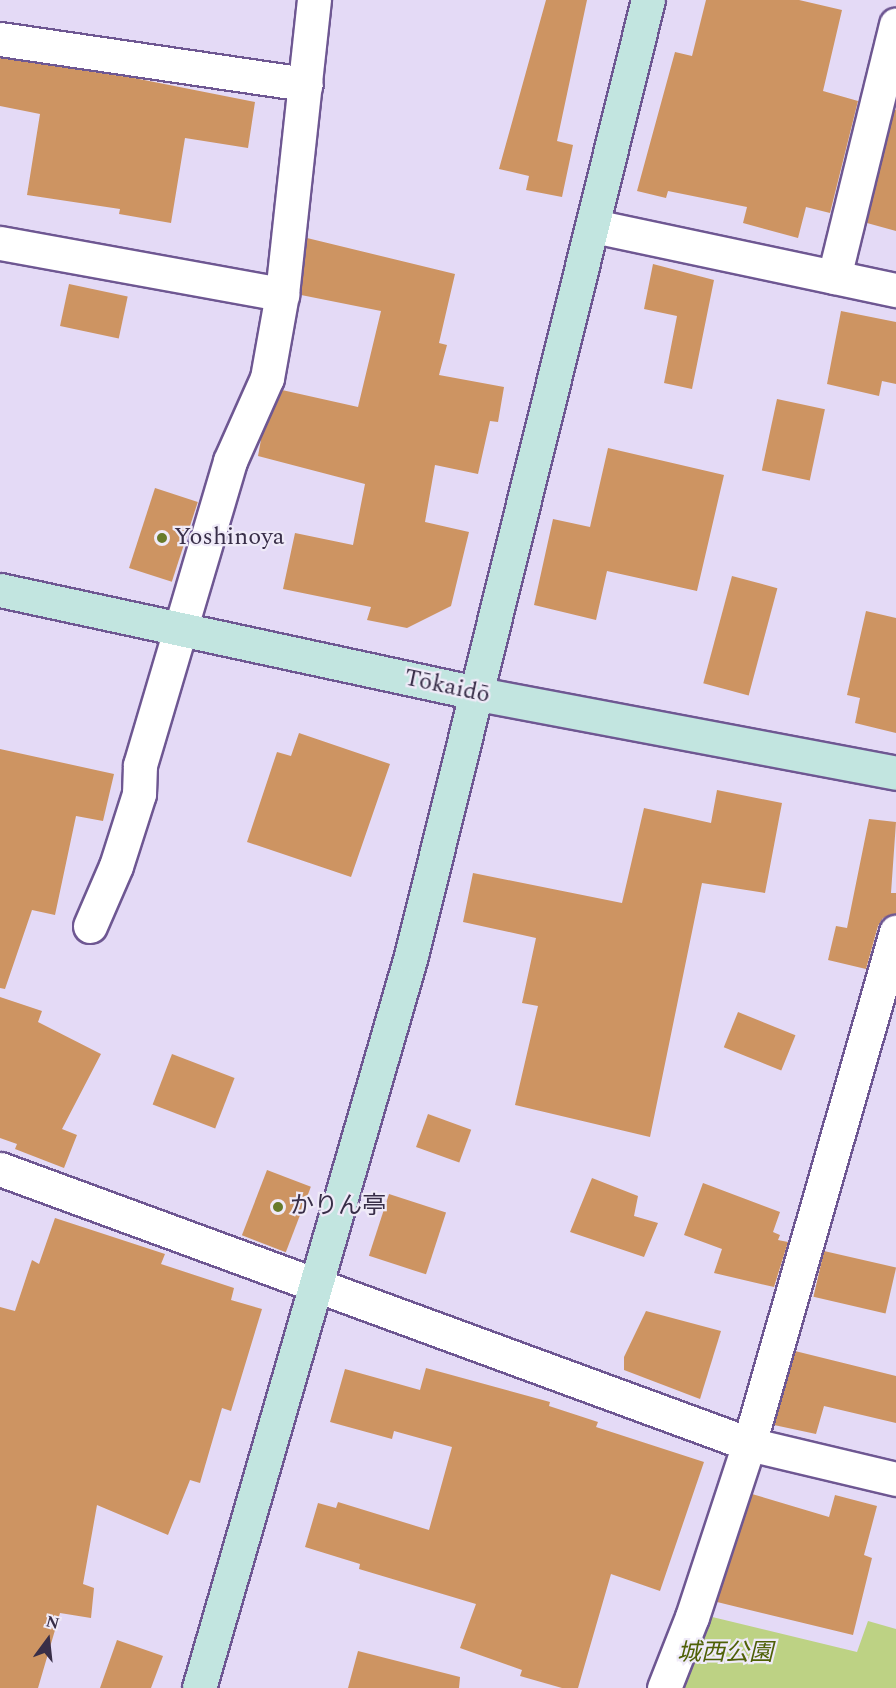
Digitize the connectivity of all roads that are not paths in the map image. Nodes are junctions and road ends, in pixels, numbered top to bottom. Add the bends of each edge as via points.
1 (314, 0) edge
2 (648, 0) edge
3 (896, 24) edge
4 (0, 39) edge
5 (890, 82) edge
6 (306, 84) junction
7 (594, 226) junction
8 (0, 243) edge
9 (834, 277) junction
10 (896, 290) edge
11 (282, 294) junction
12 (0, 590) edge
13 (181, 627) junction
14 (479, 694) junction
15 (896, 773) edge
16 (90, 926) dead end
17 (896, 932) edge
18 (1, 1171) edge
19 (316, 1285) junction
20 (749, 1444) junction
21 (896, 1479) edge
22 (199, 1688) edge
23 (663, 1688) edge

1 - 6 street
2 - 7 street
3 - 5 street
4 - 6 street
5 - 9 street
6 - 11 street
7 - 9 street
7 - 14 street
8 - 11 street
9 - 10 street
11 - 13 street via 267,378 230,461
12 - 13 street, Tōkaidō
13 - 14 street, Tōkaidō
13 - 16 street via 140,765 139,794 116,866
14 - 15 street, Tōkaidō
14 - 19 street via 411,956
17 - 20 street
18 - 19 street
19 - 20 street
19 - 22 street
20 - 21 street
20 - 23 street via 692,1617

